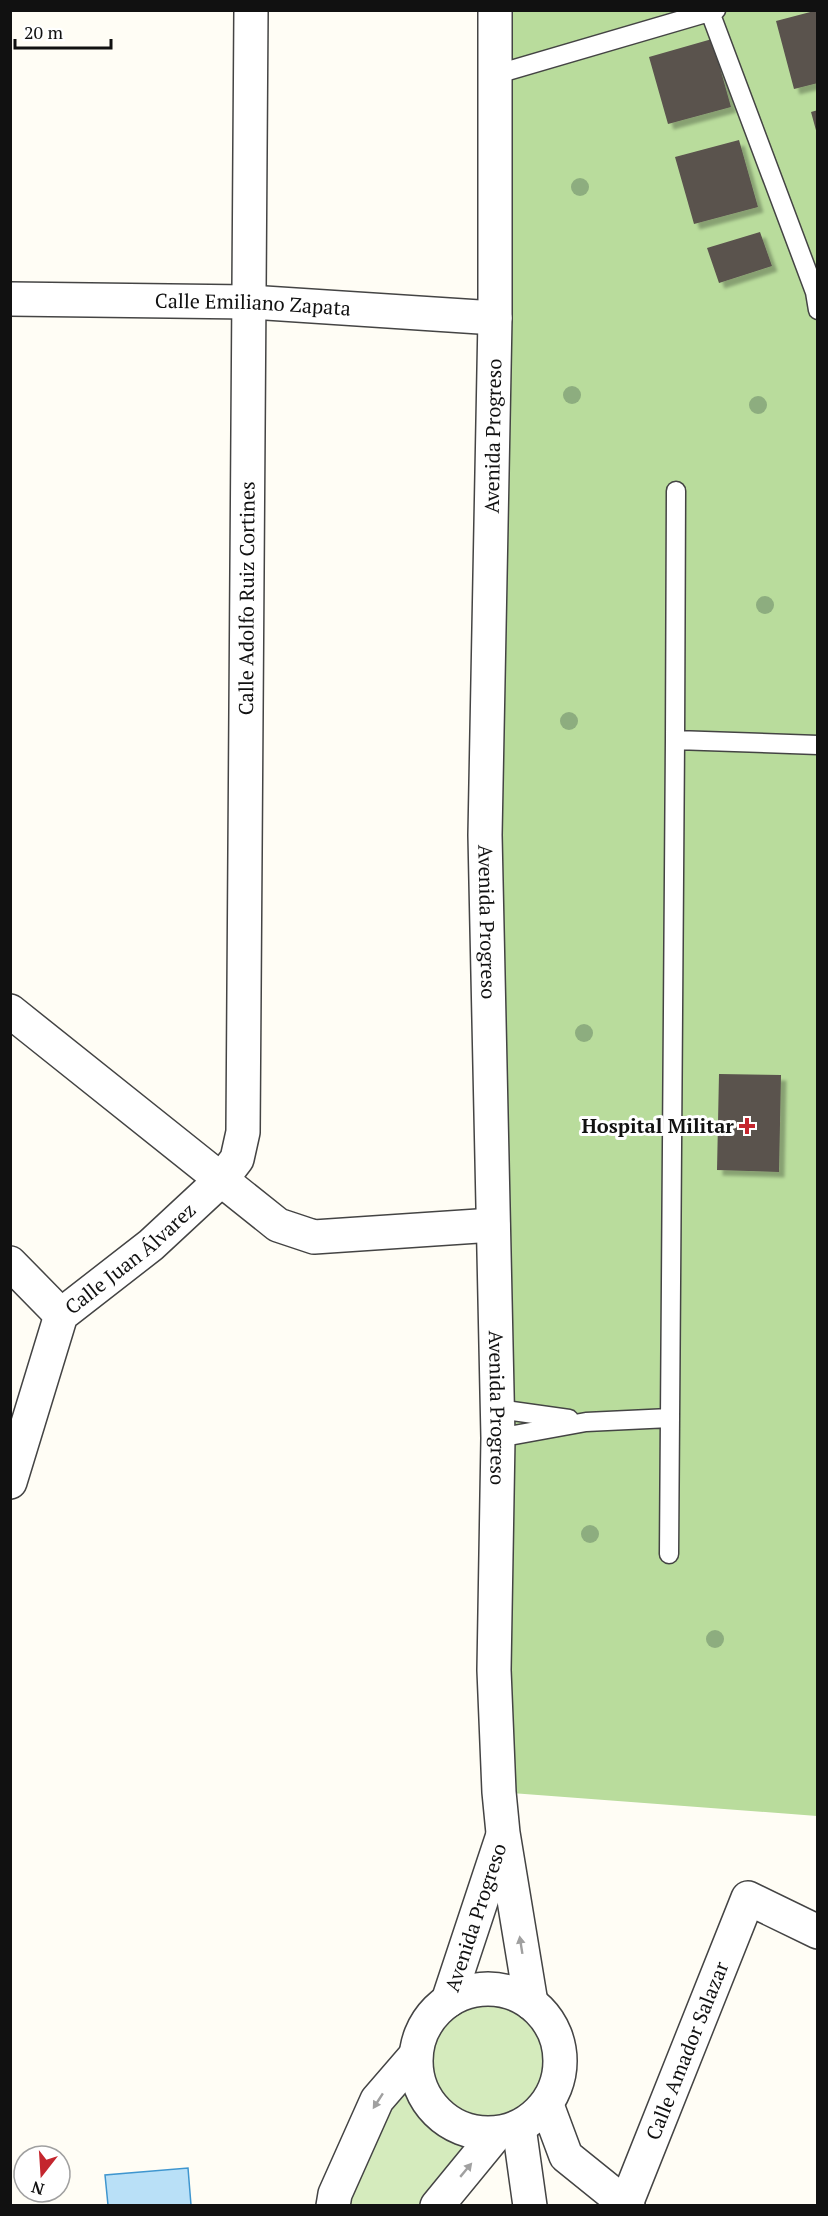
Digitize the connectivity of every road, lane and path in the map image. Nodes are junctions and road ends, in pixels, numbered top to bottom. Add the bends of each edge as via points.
1 (251, 10) edge
2 (495, 10) edge
3 (713, 11) edge
4 (494, 75) junction
5 (10, 299) edge
6 (249, 302) junction
7 (818, 310) edge
8 (495, 318) junction
9 (676, 491) dead end
10 (675, 740) junction
11 (818, 745) edge
12 (10, 1011) edge
13 (211, 1189) junction
14 (494, 1225) junction
15 (10, 1263) edge
16 (61, 1315) junction
17 (670, 1418) junction
18 (586, 1422) junction
19 (498, 1424) junction
20 (10, 1482) edge
21 (669, 1554) dead end
22 (503, 1833) junction
23 (818, 1932) edge
24 (448, 2001) junction
25 (531, 2003) junction
26 (415, 2056) junction
27 (547, 2105) junction
28 (508, 2130) junction
29 (333, 2205) edge
30 (437, 2205) edge
31 (530, 2205) edge
32 (627, 2205) edge

1 - 6 street, Calle Adolfo Ruiz Cortines
2 - 4 street, Avenida Progreso
3 - 4 lane
3 - 7 lane via 815,292
4 - 8 street, Avenida Progreso
5 - 6 street, Calle Emiliano Zapata
6 - 8 street, Calle Emiliano Zapata
6 - 13 street, Calle Adolfo Ruiz Cortines via 243,1132 237,1159
8 - 14 street, Avenida Progreso via 485,835
9 - 10 lane
10 - 11 lane
10 - 17 lane
12 - 13 street
13 - 14 street via 278,1225 314,1238
13 - 16 street, Calle Juan Álvarez via 151,1245
14 - 19 street, Avenida Progreso
15 - 16 street
16 - 20 street, Calle Juan Álvarez
17 - 18 lane
17 - 21 lane
18 - 19 lane
18 - 19 lane
19 - 22 street, Avenida Progreso via 494,1670
22 - 24 street, Avenida Progreso
25 -> 22 street, Avenida Progreso
23 - 32 street, Calle Amador Salazar via 748,1898
24 - 25 street via 467,1992 489,1989 511,1993
24 - 26 street via 431,2016 420,2035
25 - 27 street via 556,2032 560,2070
26 - 28 street via 422,2087 438,2114 464,2130
26 -> 29 street via 377,2100
27 - 28 street via 534,2118
27 - 32 street via 566,2156
30 -> 28 street
28 - 31 street

